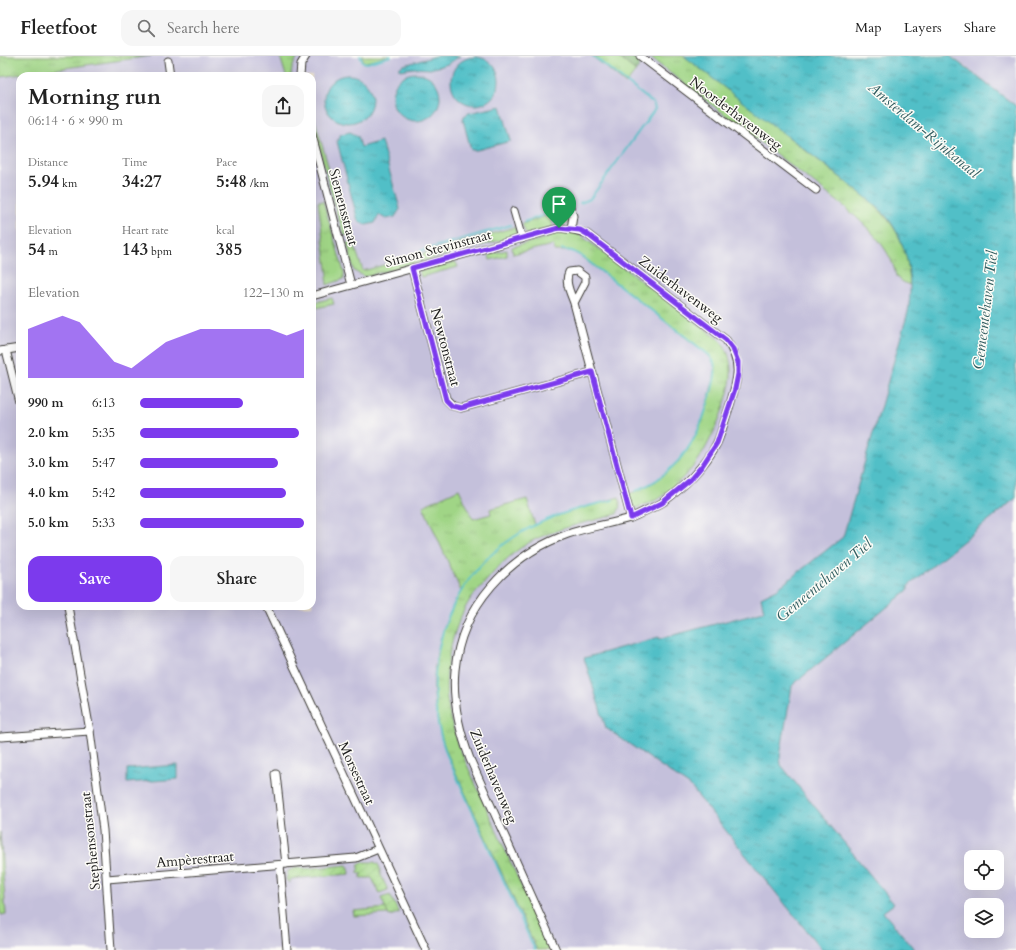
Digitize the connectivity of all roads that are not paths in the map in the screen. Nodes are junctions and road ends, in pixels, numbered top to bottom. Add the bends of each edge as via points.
1 (306, 56) edge
2 (640, 56) edge
3 (168, 60) dead end
4 (170, 72) edge
5 (300, 72) edge
6 (316, 150) edge
7 (816, 190) dead end
8 (569, 203) dead end
9 (514, 210) dead end
10 (571, 229) junction
11 (522, 238) junction
12 (412, 268) junction
13 (351, 285) junction
14 (316, 295) edge
15 (574, 303) dead end
16 (16, 348) edge
17 (3, 350) edge
18 (592, 372) junction
19 (16, 393) edge
20 (631, 518) junction
21 (69, 610) edge
22 (268, 610) edge
23 (90, 731) junction
24 (1, 737) dead end
25 (276, 774) dead end
26 (378, 849) junction
27 (283, 864) junction
28 (107, 879) junction
29 (111, 950) edge
30 (287, 950) edge
31 (426, 950) edge
32 (556, 950) edge

1 - 5 street via 301,64
2 - 7 street, Noorderhavenweg
3 - 4 street
6 - 13 street, Siemensstraat
8 - 10 street via 573,216
9 - 11 street
10 - 11 street, Simon Stevinstraat via 559,228
10 - 20 street, Zuiderhavenweg via 587,234 726,340 738,362 735,389 717,443 702,466 690,480 662,503
11 - 12 street, Simon Stevinstraat
12 - 13 street, Simon Stevinstraat
12 - 18 street, Newtonstraat via 446,400 452,406 461,408
13 - 14 street, Simon Stevinstraat
15 - 18 street
16 - 17 street
17 - 19 street
18 - 20 street
20 - 32 street, Zuiderhavenweg via 569,534 519,559 498,577 482,597 467,624 458,650 455,695 461,734
21 - 23 street, Stephensonstraat
22 - 26 street, Morsestraat
23 - 24 street
23 - 28 street, Stephensonstraat
25 - 27 street
26 - 27 street, Ampèrestraat via 356,858
26 - 31 street, Morsestraat
27 - 28 street, Ampèrestraat
27 - 30 street
28 - 29 street, Stephensonstraat

